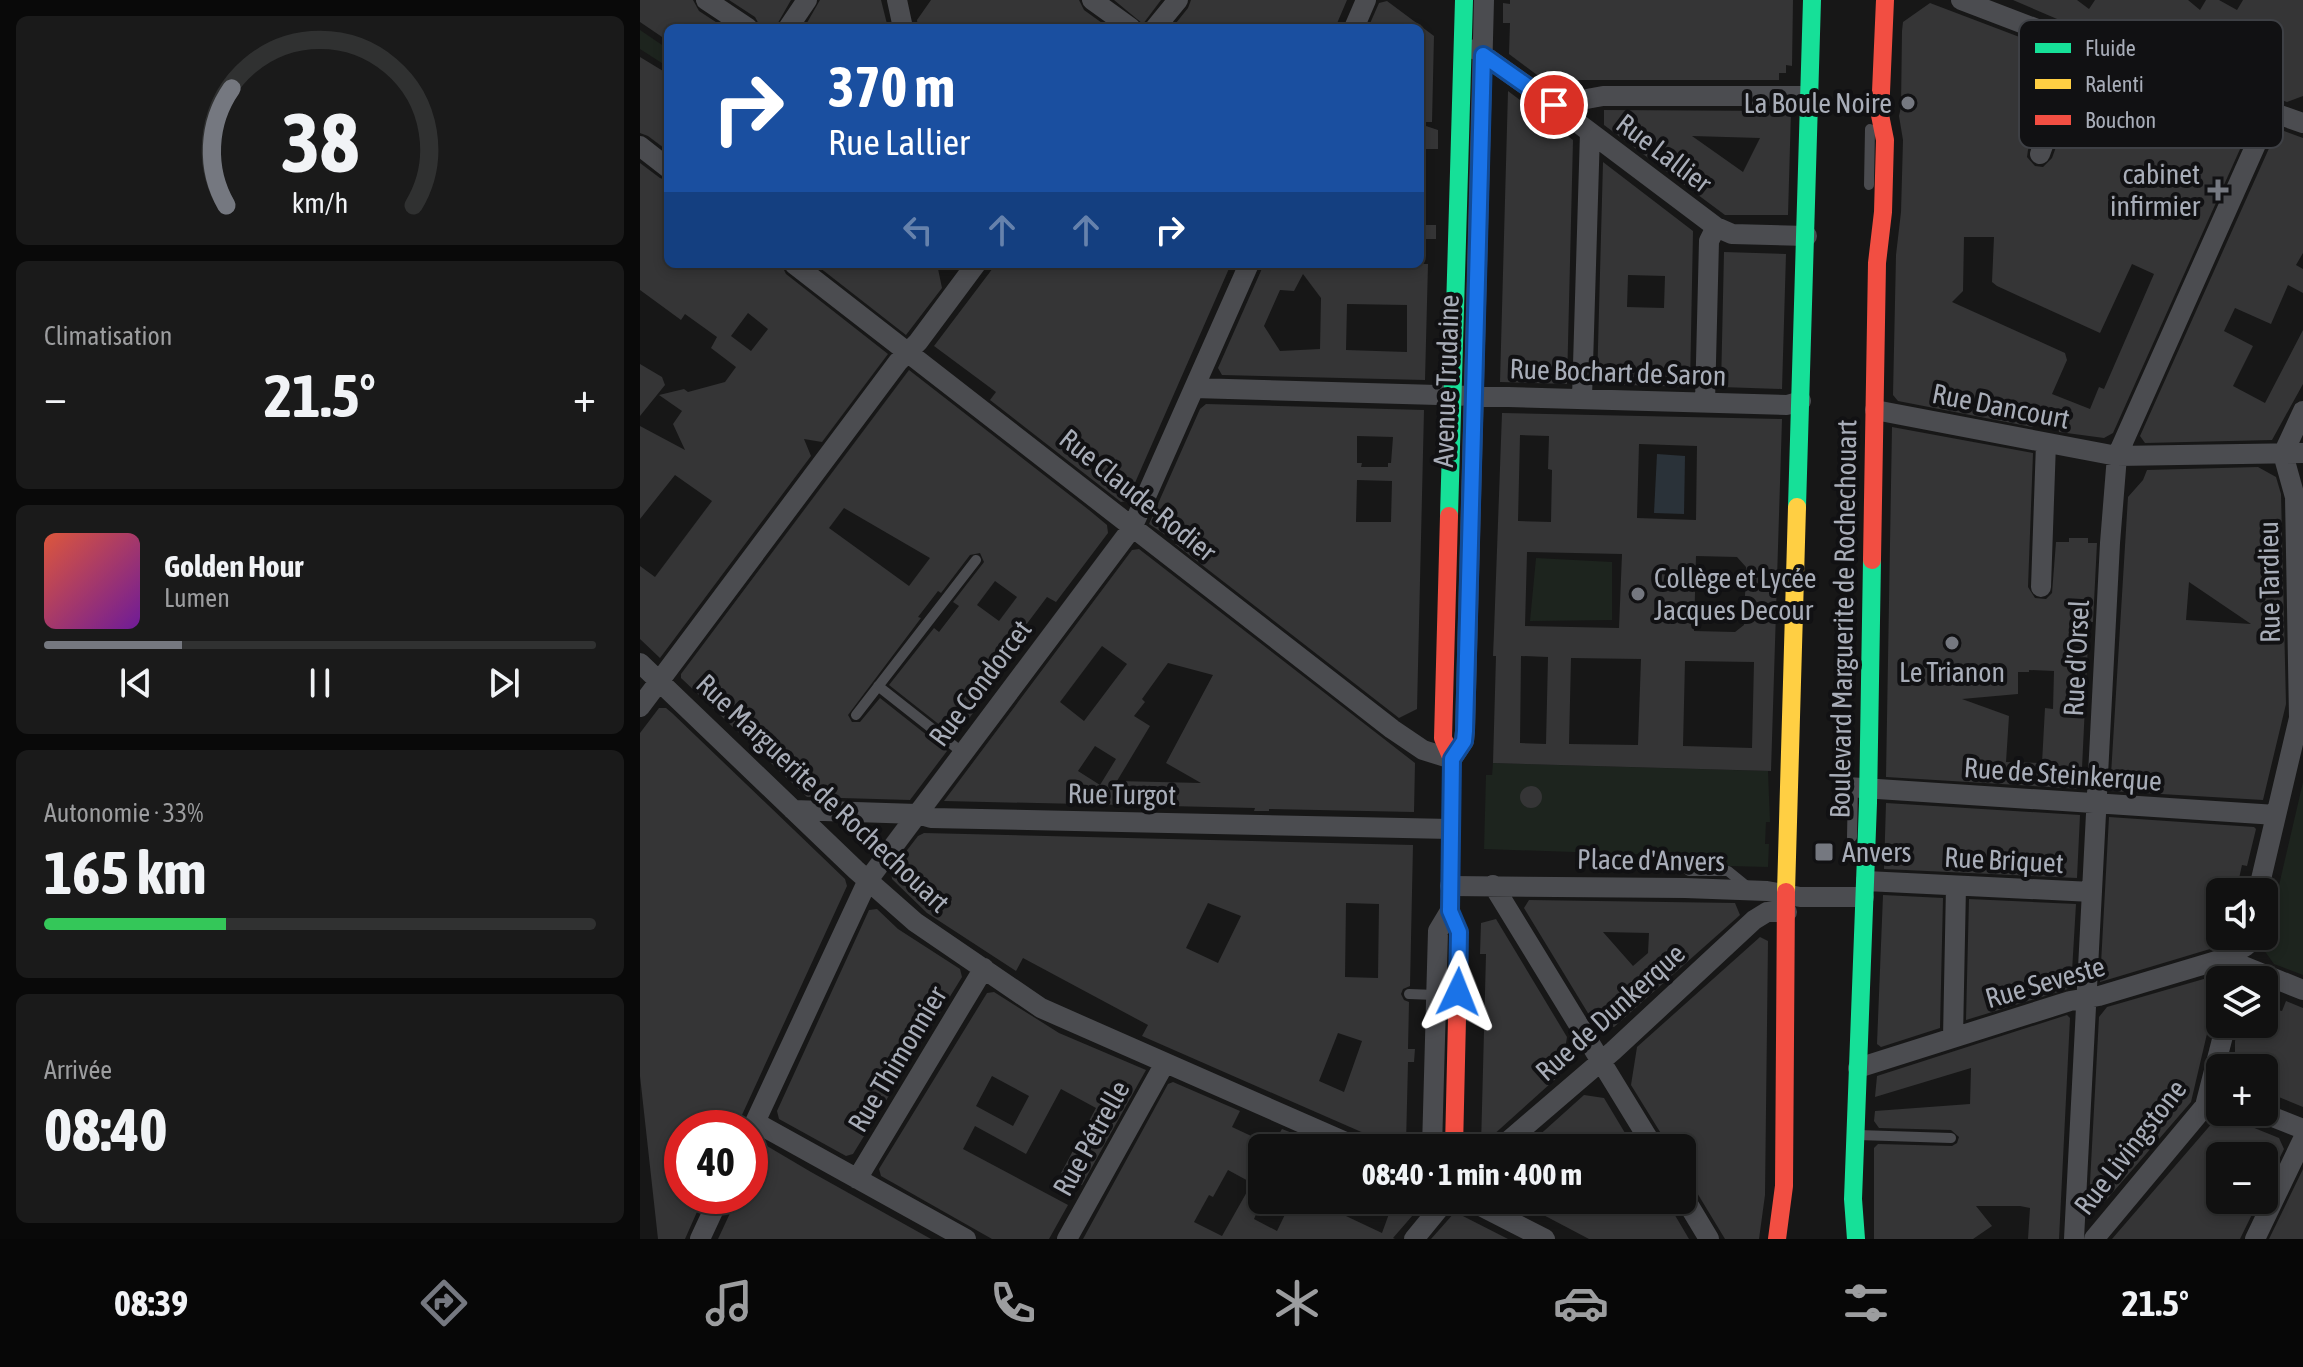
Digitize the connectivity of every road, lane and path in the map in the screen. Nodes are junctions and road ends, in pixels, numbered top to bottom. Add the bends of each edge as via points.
1 (706, 0) edge
2 (807, 0) edge
3 (897, 0) edge
4 (1092, 0) edge
5 (1178, 0) edge
6 (1366, 0) edge
7 (1464, 0) edge
8 (1484, 0) edge
9 (1812, 0) edge
10 (1875, 0) edge
11 (1885, 0) edge
12 (1961, 0) edge
13 (2019, 22) edge
14 (742, 24) edge
15 (791, 24) edge
16 (902, 24) edge
17 (1125, 24) edge
18 (1158, 24) edge
19 (1356, 24) edge
20 (1463, 41) junction
21 (1483, 55) junction
22 (1815, 93) junction
23 (1554, 105) junction
24 (2283, 117) edge
25 (2303, 123) edge
26 (1590, 132) junction
27 (640, 146) edge
28 (2042, 148) edge
29 (2254, 148) edge
30 (2040, 154) dead end
31 (664, 165) edge
32 (1869, 196) dead end
33 (1716, 227) junction
34 (1868, 235) dead end
35 (1807, 236) junction
36 (799, 268) edge
37 (955, 268) edge
38 (973, 268) edge
39 (1247, 268) edge
40 (959, 286) junction
41 (909, 351) junction
42 (1194, 388) junction
43 (1463, 396) junction
44 (1582, 398) junction
45 (1801, 401) junction
46 (1705, 402) junction
47 (1875, 410) junction
48 (2303, 411) edge
49 (2046, 443) junction
50 (2293, 454) edge
51 (2117, 456) junction
52 (2303, 473) edge
53 (1810, 477) dead end
54 (1132, 528) junction
55 (1860, 543) dead end
56 (976, 560) dead end
57 (2041, 587) dead end
58 (640, 663) edge
59 (2301, 671) edge
60 (660, 682) junction
61 (878, 686) junction
62 (640, 707) edge
63 (856, 715) dead end
64 (963, 753) junction
65 (1452, 759) junction
66 (1856, 783) junction
67 (2096, 805) junction
68 (793, 810) junction
69 (917, 814) junction
70 (2276, 815) junction
71 (1451, 829) junction
72 (1852, 849) dead end
73 (1689, 871) dead end
74 (2261, 878) edge
75 (868, 880) junction
76 (1493, 885) junction
77 (1450, 886) junction
78 (1956, 886) junction
79 (1752, 890) junction
80 (2092, 892) junction
81 (1857, 894) junction
82 (1797, 899) junction
83 (1450, 911) junction
84 (1757, 918) junction
85 (2243, 957) edge
86 (984, 968) junction
87 (2303, 990) edge
88 (1409, 994) dead end
89 (1436, 995) junction
90 (2086, 996) junction
91 (1848, 1020) dead end
92 (1797, 1033) dead end
93 (1953, 1038) junction
94 (1600, 1060) junction
95 (1165, 1063) junction
96 (1858, 1068) junction
97 (2206, 1105) edge
98 (761, 1110) edge
99 (2278, 1119) edge
100 (2303, 1129) edge
101 (1327, 1134) edge
102 (1432, 1134) edge
103 (1454, 1134) edge
104 (1516, 1134) edge
105 (1645, 1134) edge
106 (768, 1135) edge
107 (1855, 1135) junction
108 (1951, 1138) dead end
109 (2303, 1139) edge
110 (857, 1179) junction
111 (1793, 1210) dead end
112 (712, 1214) edge
113 (1435, 1214) edge
114 (1496, 1214) edge
115 (1694, 1214) edge
116 (1850, 1233) edge
117 (700, 1239) edge
118 (966, 1239) edge
119 (1067, 1239) edge
120 (1414, 1239) edge
121 (1545, 1239) edge
122 (1709, 1239) edge
123 (1777, 1239) edge
124 (2074, 1239) edge
125 (2094, 1239) edge
126 (2255, 1239) edge

1 - 14 street
2 - 15 street
3 - 16 street
4 - 17 street
5 - 18 street
6 - 19 street
7 - 20 main road, Avenue Trudaine
8 - 21 street, Avenue Trudaine
9 - 22 main road, Boulevard Marguerite de Rochechouart
10 - 32 lane
11 - 47 main road, Boulevard Marguerite de Rochechouart
12 - 13 street
20 - 21 street, Rue Lallier
20 - 43 main road, Avenue Trudaine
21 - 23 street, Rue Lallier
21 - 43 street, Avenue Trudaine
22 - 23 street via 1603,96
22 - 35 main road, Boulevard Marguerite de Rochechouart
22 - 53 lane, Boulevard Marguerite de Rochechouart
23 - 26 street, Rue Lallier
24 - 25 street
26 - 33 street, Rue Lallier
26 - 44 street
27 - 31 street
28 - 30 street
29 - 51 street, Rue d'Orsel
33 - 35 street, Rue Lallier via 1732,234
33 - 46 street via 1709,241
34 - 55 lane, Boulevard Marguerite de Rochechouart
35 - 45 main road, Boulevard Marguerite de Rochechouart
36 - 41 street, Rue Claude-Rodier
37 - 40 street
38 - 40 street
39 - 42 street, Rue Condorcet
40 - 41 street
41 - 54 street, Rue Claude-Rodier
41 - 60 street
42 - 43 street, Rue Bochart de Saron
42 - 54 street, Rue Condorcet
43 - 44 street, Rue Bochart de Saron
43 - 65 street, Avenue Trudaine via 1465,731
44 - 46 street, Rue Bochart de Saron
45 - 46 street, Rue Bochart de Saron
45 - 82 main road, Boulevard Marguerite de Rochechouart
47 - 49 street, Rue Dancourt
47 - 66 main road, Boulevard Marguerite de Rochechouart
48 - 50 street
49 - 51 street, Rue Dancourt
49 - 57 street
50 - 51 street, Rue Dancourt
50 - 52 street
50 - 59 street, Rue Tardieu
51 - 67 street, Rue d'Orsel
54 - 64 street, Rue Condorcet
54 - 65 street, Rue Claude-Rodier via 1392,729 1423,750
56 - 61 lane
58 - 60 street, Rue Marguerite de Rochechouart
59 - 70 street, Rue Tardieu via 2299,711
60 - 62 street
60 - 68 street, Rue Marguerite de Rochechouart
61 - 63 lane
61 - 64 lane
64 - 69 street, Rue Condorcet
65 - 71 main road, Avenue Trudaine
66 - 67 street, Rue de Steinkerque
66 - 72 lane, Boulevard Marguerite de Rochechouart
66 - 81 main road, Boulevard Marguerite de Rochechouart
67 - 70 street, Rue de Steinkerque
67 - 80 street, Rue d'Orsel
68 - 69 street, Rue Turgot
68 - 75 street, Rue Marguerite de Rochechouart
69 - 71 street, Rue Turgot
69 - 75 street, Rue Condorcet
70 - 74 street, Rue Tardieu
71 - 77 main road, Avenue Trudaine
73 - 79 lane via 1728,871
75 - 86 street, Rue Marguerite de Rochechouart via 915,922
75 - 98 street, Rue Condorcet
76 - 77 street, Place d'Anvers
76 - 79 street, Place d'Anvers
76 - 94 street
77 - 83 main road, Avenue Trudaine
78 - 80 street, Rue Briquet
78 - 81 street, Rue Briquet
78 - 93 street
79 - 82 street, Place d'Anvers
79 - 84 street
80 - 90 street, Rue d'Orsel
81 - 82 street, Rue Briquet
81 - 96 main road, Boulevard Marguerite de Rochechouart
82 - 84 street
82 - 123 main road, Boulevard Marguerite de Rochechouart
83 - 89 street, Avenue Trudaine via 1438,931
83 - 103 main road, Avenue Trudaine via 1459,932
84 - 94 street, Rue de Dunkerque
85 - 87 street
85 - 90 street, Rue Seveste
86 - 95 street, Rue Marguerite de Rochechouart via 1041,1008
86 - 110 street, Rue Thimonnier
88 - 89 lane
89 - 102 street, Avenue Trudaine
90 - 93 street, Rue Seveste
90 - 124 street, Rue d'Orsel
91 - 116 lane, Boulevard Marguerite de Rochechouart
92 - 111 lane
93 - 96 street, Rue Seveste
94 - 104 street, Rue de Dunkerque
94 - 105 street
95 - 101 street, Rue Marguerite de Rochechouart
95 - 119 street, Rue Pétrelle
96 - 107 main road, Boulevard Marguerite de Rochechouart
97 - 125 street, Rue Livingstone
99 - 100 street
106 - 110 street
107 - 108 lane
107 - 116 main road, Boulevard Marguerite de Rochechouart
109 - 126 street
110 - 118 street
112 - 117 street
113 - 120 street
114 - 121 street
115 - 122 street

